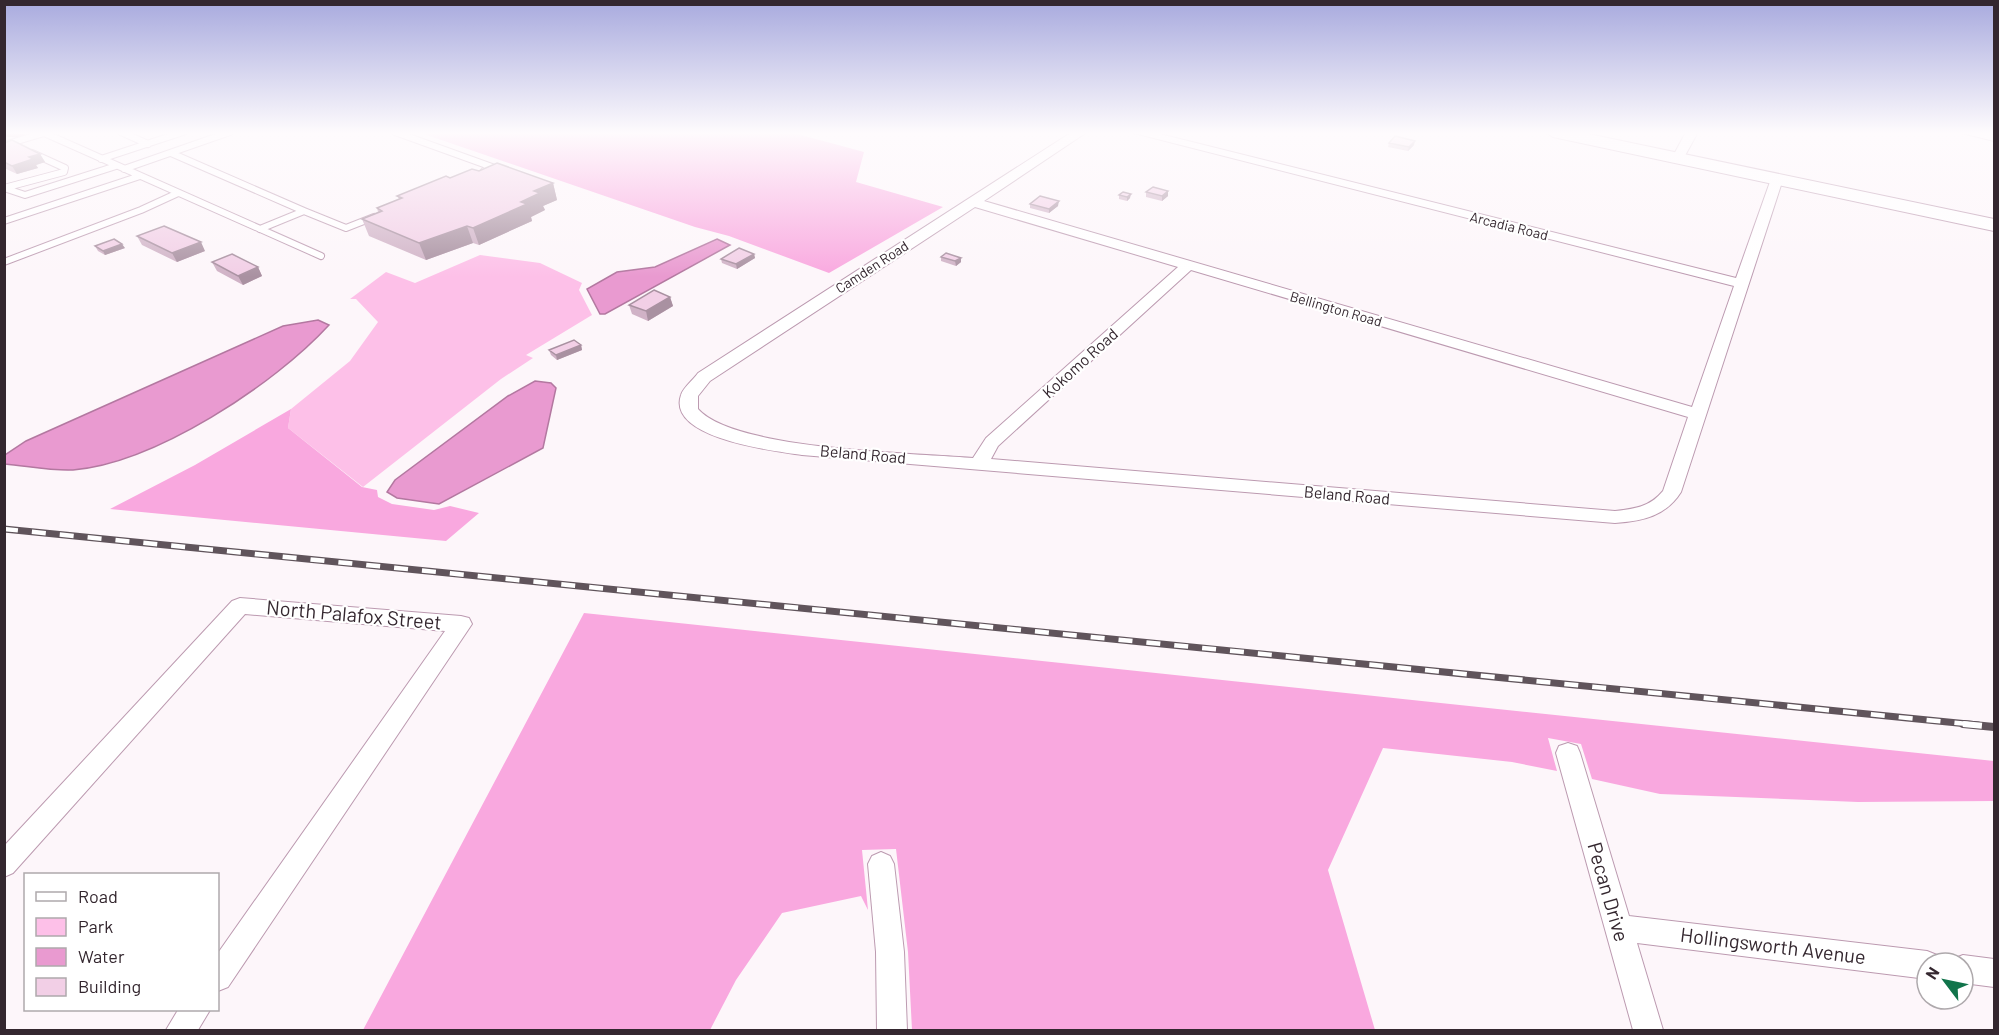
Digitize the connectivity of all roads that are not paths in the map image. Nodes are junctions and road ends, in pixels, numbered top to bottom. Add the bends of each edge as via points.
1 (58, 180) edge
2 (71, 180) edge
3 (127, 180) edge
4 (150, 180) edge
5 (234, 180) edge
6 (1006, 180) edge
7 (1329, 180) edge
8 (1777, 180) edge
9 (1783, 180) edge
10 (4, 188) edge
11 (178, 193) junction
12 (973, 202) junction
13 (304, 211) junction
14 (386, 212) edge
15 (4, 221) edge
16 (1995, 225) edge
17 (260, 230) junction
18 (321, 256) dead end
19 (4, 262) edge
20 (1187, 266) junction
21 (1743, 284) junction
22 (1699, 415) junction
23 (691, 416) joint
24 (981, 464) junction
25 (1568, 753) dead end
26 (881, 864) dead end
27 (4, 865) edge
28 (1620, 929) junction
29 (1915, 963) edge
30 (1975, 970) edge
31 (1995, 973) edge
32 (219, 976) edge
33 (194, 1011) edge
34 (181, 1030) edge
35 (892, 1030) edge
36 (1648, 1030) edge

1 - 10 lane
2 - 10 lane via 25,195
3 - 15 lane
4 - 11 lane
5 - 13 lane
6 - 12 street, Camden Road
7 - 21 street, Arcadia Road
8 - 21 street, Beland Road
9 - 16 street
11 - 17 lane
11 - 19 lane
12 - 20 street, Bellington Road
12 - 23 street, Camden Road via 704,377 688,396 686,407
13 - 14 lane via 346,228
13 - 17 lane
17 - 18 lane
20 - 22 street, Bellington Road
20 - 24 street, Kokomo Road via 992,442 983,453
21 - 22 street, Beland Road
22 - 24 street, Beland Road via 1667,500 1654,509 1615,517
23 - 24 street, Beland Road via 708,427 802,449
25 - 28 street, Pecan Drive
26 - 35 street via 890,952
27 - 32 street, North Palafox Street via 240,606 461,624
28 - 29 street, Hollingsworth Avenue
28 - 36 street, Pecan Drive
30 - 31 street
33 - 34 street

